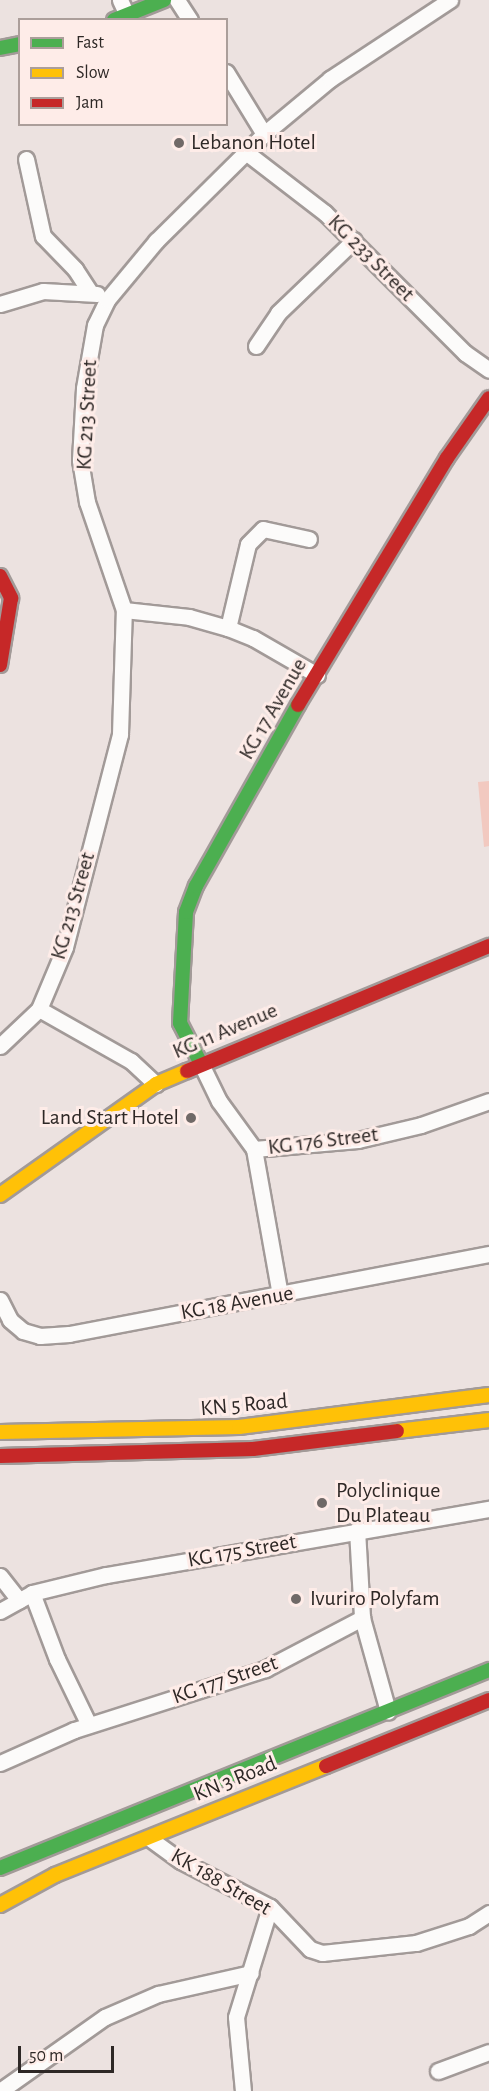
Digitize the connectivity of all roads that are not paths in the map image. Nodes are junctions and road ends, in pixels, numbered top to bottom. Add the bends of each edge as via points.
1 (120, 0) edge
2 (164, 0) edge
3 (177, 0) edge
4 (450, 0) edge
5 (120, 17) edge
6 (189, 18) edge
7 (18, 44) edge
8 (0, 48) edge
9 (228, 75) edge
10 (264, 134) junction
11 (247, 153) junction
12 (26, 159) dead end
13 (354, 240) junction
14 (90, 292) junction
15 (107, 300) junction
16 (0, 304) edge
17 (256, 346) dead end
18 (489, 370) edge
19 (489, 398) edge
20 (309, 539) dead end
21 (0, 576) edge
22 (123, 610) junction
23 (228, 628) junction
24 (0, 665) edge
25 (317, 675) junction
26 (489, 946) edge
27 (39, 1009) junction
28 (0, 1046) edge
29 (201, 1064) junction
30 (156, 1084) junction
31 (489, 1101) edge
32 (254, 1149) junction
33 (0, 1195) edge
34 (489, 1254) edge
35 (280, 1295) junction
36 (0, 1300) edge
37 (489, 1395) edge
38 (489, 1420) edge
39 (0, 1432) edge
40 (0, 1456) edge
41 (489, 1509) edge
42 (357, 1530) junction
43 (0, 1576) edge
44 (26, 1596) junction
45 (0, 1611) edge
46 (362, 1618) junction
47 (489, 1670) edge
48 (489, 1700) edge
49 (388, 1711) junction
50 (89, 1725) junction
51 (0, 1763) edge
52 (149, 1838) junction
53 (6, 1881) edge
54 (0, 1905) edge
55 (270, 1907) junction
56 (489, 1913) edge
57 (251, 1973) junction
58 (489, 2052) edge
59 (438, 2071) dead end
60 (0, 2091) edge
61 (243, 2091) edge

1 - 5 street
2 - 5 main road
3 - 6 street
4 - 10 street, KG 213 Street via 330,79
7 - 8 main road
9 - 10 street
10 - 11 street, KG 213 Street
11 - 13 street, KG 233 Street via 300,191
11 - 15 street, KG 213 Street via 156,241
12 - 14 street via 44,236 75,269
13 - 17 street via 278,313
13 - 18 street, KG 233 Street via 465,353
14 - 15 street
14 - 16 street via 44,291
15 - 22 street, KG 213 Street via 89,351 80,460 87,502
19 - 25 main road, KG 17 Avenue via 447,458
20 - 23 street via 264,529 253,538 248,544
21 - 24 main road via 11,598
22 - 23 street via 189,617
22 - 27 street, KG 213 Street via 120,734 65,946
23 - 25 street via 254,638
25 - 29 main road, KG 17 Avenue via 196,886 186,912 179,963 180,1023
26 - 29 main road, KG 11 Avenue
27 - 28 street
27 - 30 street via 131,1061
29 - 30 main road, KG 11 Avenue
29 - 32 street, KG 176 Street via 219,1101
30 - 33 main road, KG 11 Avenue
31 - 32 street, KG 176 Street via 421,1125 358,1140
32 - 35 street
34 - 35 street, KG 18 Avenue
35 - 36 street, KG 18 Avenue via 40,1336 23,1331 10,1320
37 - 39 main road, KN 5 Road via 239,1427
38 - 40 main road, KN 5 Road via 253,1449
41 - 42 street, KG 175 Street
42 - 44 street, KG 175 Street via 106,1575
42 - 46 street
43 - 44 street
44 - 45 street, KG 175 Street
44 - 50 street
46 - 49 street
46 - 50 street, KG 177 Street via 265,1668
47 - 49 main road, KN 3 Road
48 - 52 main road, KN 3 Road
49 - 53 main road, KN 3 Road
50 - 51 street, KG 177 Street
52 - 53 main road, KN 3 Road via 55,1875
52 - 55 street, KK 188 Street via 181,1862
53 - 54 main road, KN 3 Road
55 - 56 street, KK 188 Street via 310,1949 322,1953 416,1943 469,1926
55 - 57 street
57 - 60 street via 167,1991 105,2017
57 - 61 street via 236,2017
58 - 59 street

